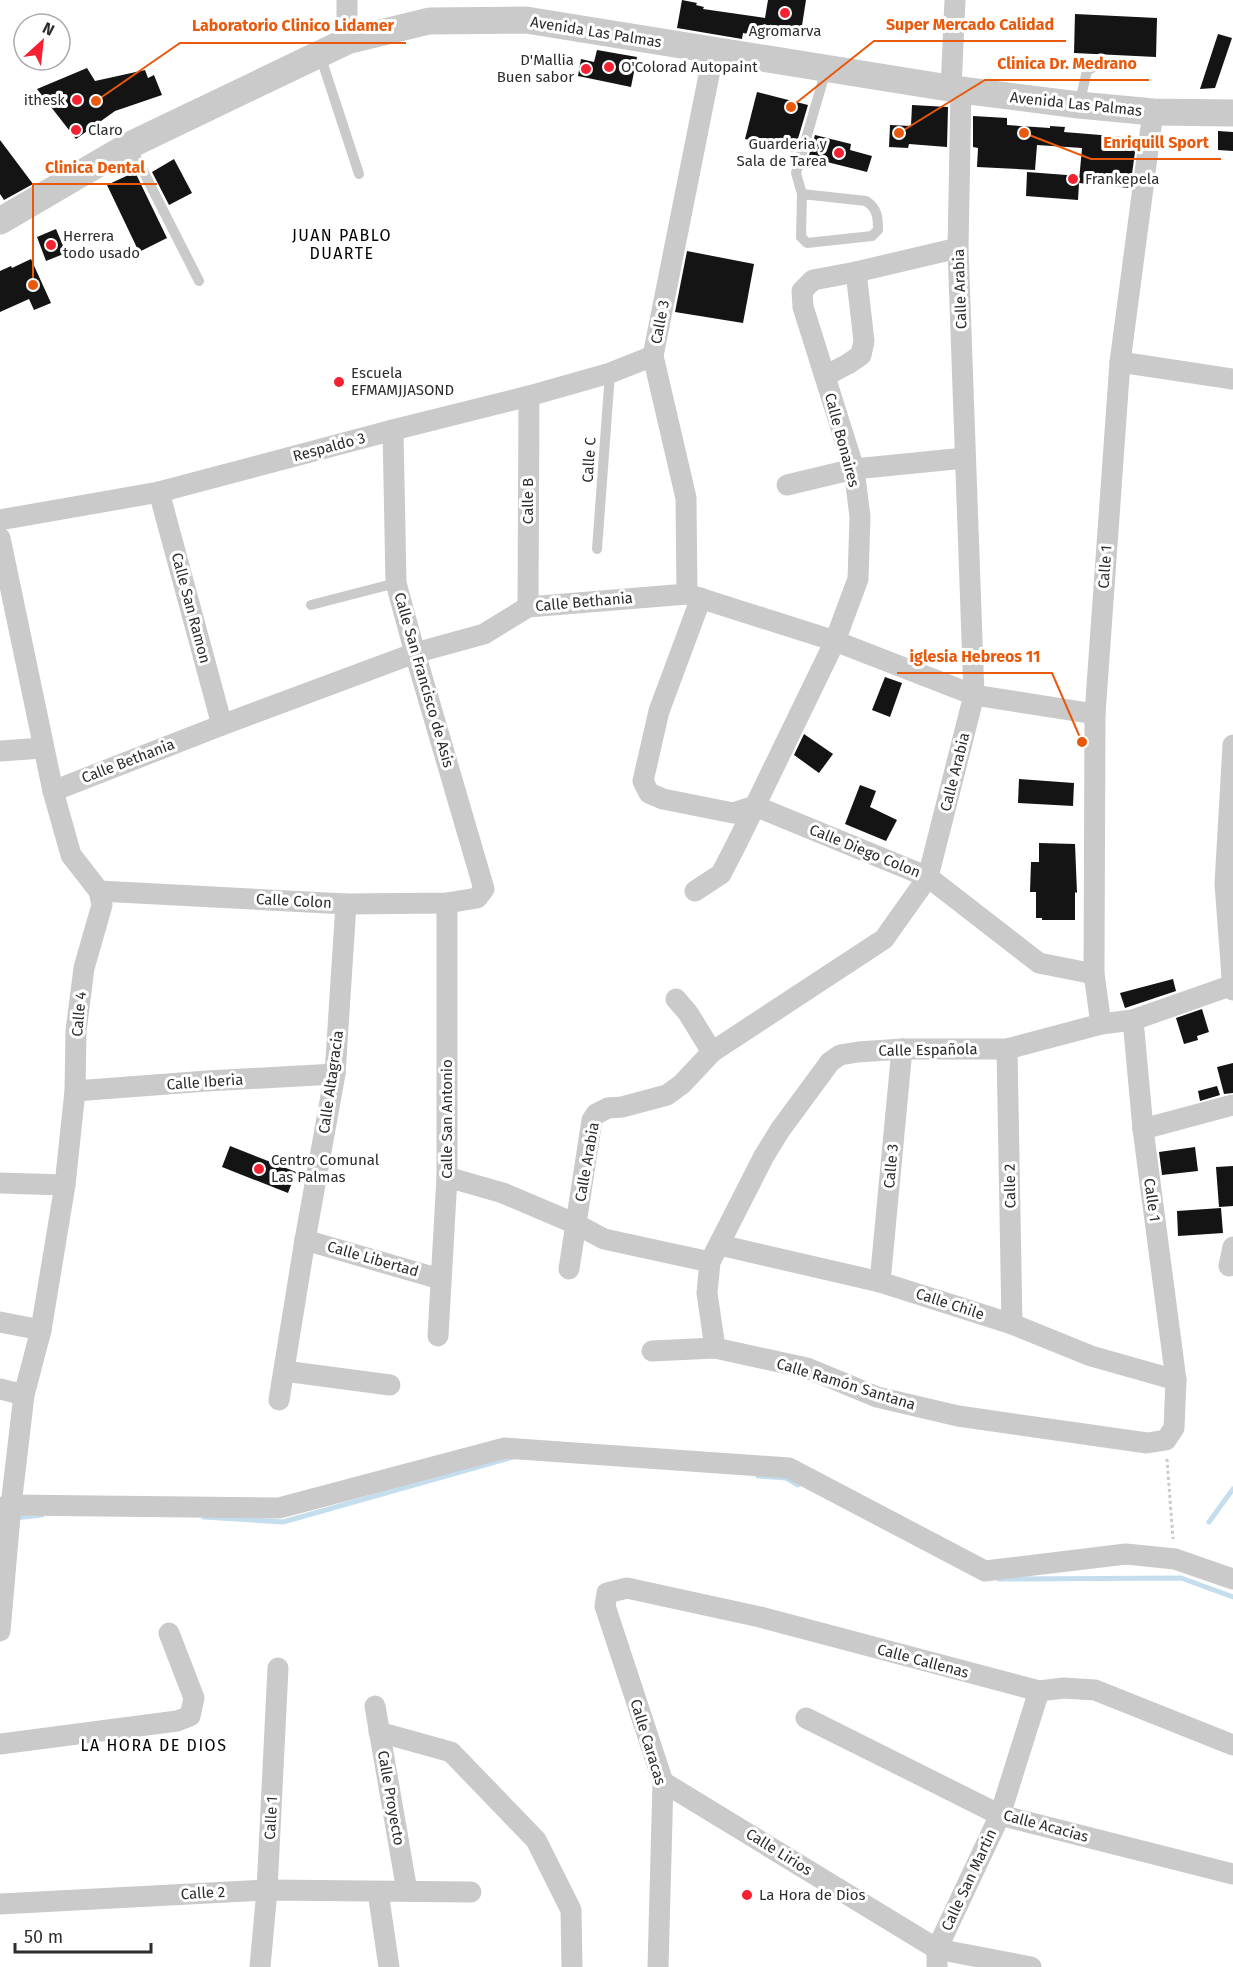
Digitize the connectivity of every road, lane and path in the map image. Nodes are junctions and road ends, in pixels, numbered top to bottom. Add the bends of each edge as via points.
1 (347, 0) edge
2 (955, 0) edge
3 (347, 41) junction
4 (714, 50) junction
5 (319, 54) junction
6 (1125, 66) dead end
7 (827, 67) junction
8 (956, 89) junction
9 (1079, 105) junction
10 (1233, 111) edge
11 (1153, 112) junction
12 (130, 145) junction
13 (359, 174) dead end
14 (802, 194) junction
15 (0, 221) edge
16 (958, 248) junction
17 (855, 272) junction
18 (199, 281) dead end
19 (653, 356) junction
20 (1120, 362) junction
21 (610, 373) junction
22 (825, 376) junction
23 (1233, 379) edge
24 (529, 396) junction
25 (393, 430) junction
26 (965, 458) junction
27 (854, 469) junction
28 (787, 484) dead end
29 (159, 492) junction
30 (0, 520) edge
31 (0, 538) edge
32 (597, 549) dead end
33 (396, 583) junction
34 (694, 596) junction
35 (311, 605) dead end
36 (528, 607) junction
37 (835, 641) junction
38 (415, 653) junction
39 (974, 695) junction
40 (1095, 714) junction
41 (222, 725) junction
42 (1233, 745) edge
43 (43, 748) junction
44 (0, 751) edge
45 (53, 790) junction
46 (755, 806) junction
47 (928, 876) junction
48 (484, 889) joint
49 (99, 891) junction
50 (695, 891) dead end
51 (447, 903) junction
52 (346, 904) junction
53 (1094, 974) junction
54 (1233, 986) edge
55 (676, 999) dead end
56 (1132, 1020) junction
57 (1101, 1024) junction
58 (902, 1049) junction
59 (1007, 1049) junction
60 (712, 1052) junction
61 (335, 1074) junction
62 (75, 1091) junction
63 (1233, 1105) edge
64 (1143, 1129) junction
65 (447, 1177) junction
66 (0, 1183) edge
67 (65, 1185) junction
68 (576, 1224) junction
69 (305, 1240) junction
70 (715, 1253) junction
71 (569, 1269) dead end
72 (440, 1279) junction
73 (880, 1282) junction
74 (0, 1322) edge
75 (1012, 1324) junction
76 (41, 1330) junction
77 (438, 1336) dead end
78 (715, 1348) junction
79 (652, 1351) dead end
80 (284, 1371) junction
81 (1176, 1380) junction
82 (390, 1385) dead end
83 (0, 1389) edge
84 (24, 1395) junction
85 (279, 1400) dead end
86 (1156, 1442) junction
87 (6, 1506) edge
88 (1175, 1558) junction
89 (1233, 1579) edge
90 (607, 1593) joint
91 (0, 1631) edge
92 (169, 1633) dead end
93 (278, 1668) dead end
94 (1039, 1691) junction
95 (375, 1706) dead end
96 (806, 1718) dead end
97 (379, 1732) junction
98 (0, 1744) edge
99 (1233, 1744) edge
100 (663, 1782) junction
101 (1000, 1815) junction
102 (1233, 1874) edge
103 (267, 1890) junction
104 (407, 1891) junction
105 (378, 1893) junction
106 (471, 1893) dead end
107 (0, 1904) edge
108 (937, 1958) edge
109 (260, 1967) edge
110 (389, 1967) edge
111 (572, 1967) edge
112 (658, 1967) edge
113 (1031, 1967) edge

1 - 3 street
2 - 8 street, Calle Arabia
3 - 4 street, Avenida Las Palmas via 429,21 526,20
3 - 5 street, Avenida Las Palmas
4 - 7 street, Avenida Las Palmas
4 - 19 street, Calle 3
5 - 12 street, Avenida Las Palmas
5 - 13 lane
6 - 9 lane via 1094,67 1087,71
7 - 8 street, Avenida Las Palmas
7 - 14 lane via 796,173
8 - 9 street, Avenida Las Palmas
8 - 16 street, Calle Arabia
9 - 11 street, Avenida Las Palmas
10 - 11 street, Avenida Las Palmas
11 - 20 street, Calle 1
12 - 15 street, Avenida Las Palmas
12 - 18 lane
14 - 14 lane via 866,201 874,206 878,230 872,236 807,243 801,237
16 - 17 street, Calle Bonaires
16 - 26 street, Calle Arabia
17 - 22 street via 864,341 861,356
17 - 22 street, Calle Bonaires via 813,280 802,291 803,307
19 - 21 street, Respaldo 3
19 - 34 street, Calle 3 via 686,498
20 - 23 street
20 - 40 street, Calle 1
21 - 24 street, Respaldo 3
21 - 32 lane, Calle C
22 - 27 street, Calle Bonaires
24 - 25 street, Respaldo 3
24 - 36 street, Calle B
25 - 29 street, Respaldo 3
25 - 33 street, Calle San Francisco de Asis
26 - 27 street
26 - 39 street, Calle Arabia
27 - 28 street
27 - 37 street, Calle Bonaires via 860,517 858,579
29 - 30 street, Respaldo 3
29 - 41 street, Calle San Ramon
31 - 43 street
33 - 35 lane
33 - 38 street, Calle San Francisco de Asis
34 - 36 street, Calle Bethania
34 - 37 street, Calle Bethania
34 - 46 street via 659,711 643,781 649,793 663,800 733,813
36 - 38 street, Calle Bethania via 484,634
37 - 39 street, Calle Bethania
37 - 46 street, Calle Bonaires
38 - 41 street, Calle Bethania
38 - 48 street, Calle San Francisco de Asis
39 - 40 street, Calle Bethania
39 - 47 street, Calle Arabia
40 - 53 street, Calle 1
41 - 45 street, Calle Bethania
42 - 54 street via 1225,884
43 - 44 street
43 - 45 street
45 - 49 street via 71,855
46 - 47 street, Calle Diego Colon
46 - 50 street, Calle Bonaires via 721,874
47 - 53 street, Calle Diego Colon via 1039,963
47 - 60 street, Calle Arabia via 884,939
48 - 51 street, Calle Colon via 477,898
49 - 52 street, Calle Colon
49 - 62 street, Calle 4 via 102,905 84,968 76,1031
51 - 52 street, Calle Colon
51 - 65 street, Calle San Antonio
52 - 61 street, Calle Altagracia
53 - 57 street, Calle 1
54 - 56 street, Calle Española
55 - 60 street
56 - 57 street, Calle Española
56 - 64 street, Calle 1
57 - 59 street, Calle Española
58 - 59 street, Calle Española
58 - 70 street, Calle Española via 840,1055 830,1062 780,1130
58 - 73 street, Calle 3
59 - 75 street, Calle 2
60 - 68 street, Calle Arabia via 667,1095 596,1114
61 - 62 street, Calle Iberia
61 - 69 street, Calle Altagracia
62 - 67 street, Calle 4
63 - 64 street
64 - 81 street, Calle 1
65 - 68 street, Calle Chile via 503,1193
65 - 72 street, Calle San Antonio
66 - 67 street
67 - 76 street, Calle 4
68 - 70 street, Calle Chile via 604,1239
68 - 71 street, Calle Arabia
69 - 72 street, Calle Libertad
69 - 80 street, Calle Altagracia
70 - 73 street, Calle Chile
70 - 78 street via 707,1293
72 - 77 street, Calle San Antonio
73 - 75 street, Calle Chile
74 - 76 street
75 - 81 street, Calle Chile via 1091,1356
76 - 84 street, Calle 4
78 - 79 street, Calle Ramón Santana
78 - 86 street, Calle Ramón Santana via 807,1368 878,1397 958,1416
80 - 82 street
80 - 85 street, Calle Altagracia
81 - 86 street, Calle 1 via 1174,1428
83 - 84 street
84 - 87 street, Calle 4
86 - 88 path
87 - 88 street via 279,1508 505,1448 789,1468 985,1571 1126,1554
87 - 91 street, Calle 4
88 - 89 street
90 - 94 street, Calle Callenas via 627,1588 760,1617
90 - 100 street, Calle Caracas via 605,1606
92 - 98 street via 194,1698 190,1716 177,1721
93 - 103 street, Calle 1
94 - 99 street, Calle Callenas via 1095,1690
94 - 101 street, Calle San Martin
95 - 97 street, Calle Proyecto
96 - 101 street, Calle Acacias
97 - 104 street, Calle Proyecto
97 - 111 street via 451,1752 536,1840 571,1910
100 - 108 street, Calle Lirios
100 - 112 street, Calle Caracas
101 - 102 street, Calle Acacias
101 - 108 street, Calle San Martin
103 - 105 street, Calle 2
103 - 107 street, Calle 2
103 - 109 street, Calle 1
104 - 105 street, Calle 2
104 - 106 street, Calle 2
105 - 110 street
108 - 113 street, Calle Lirios

